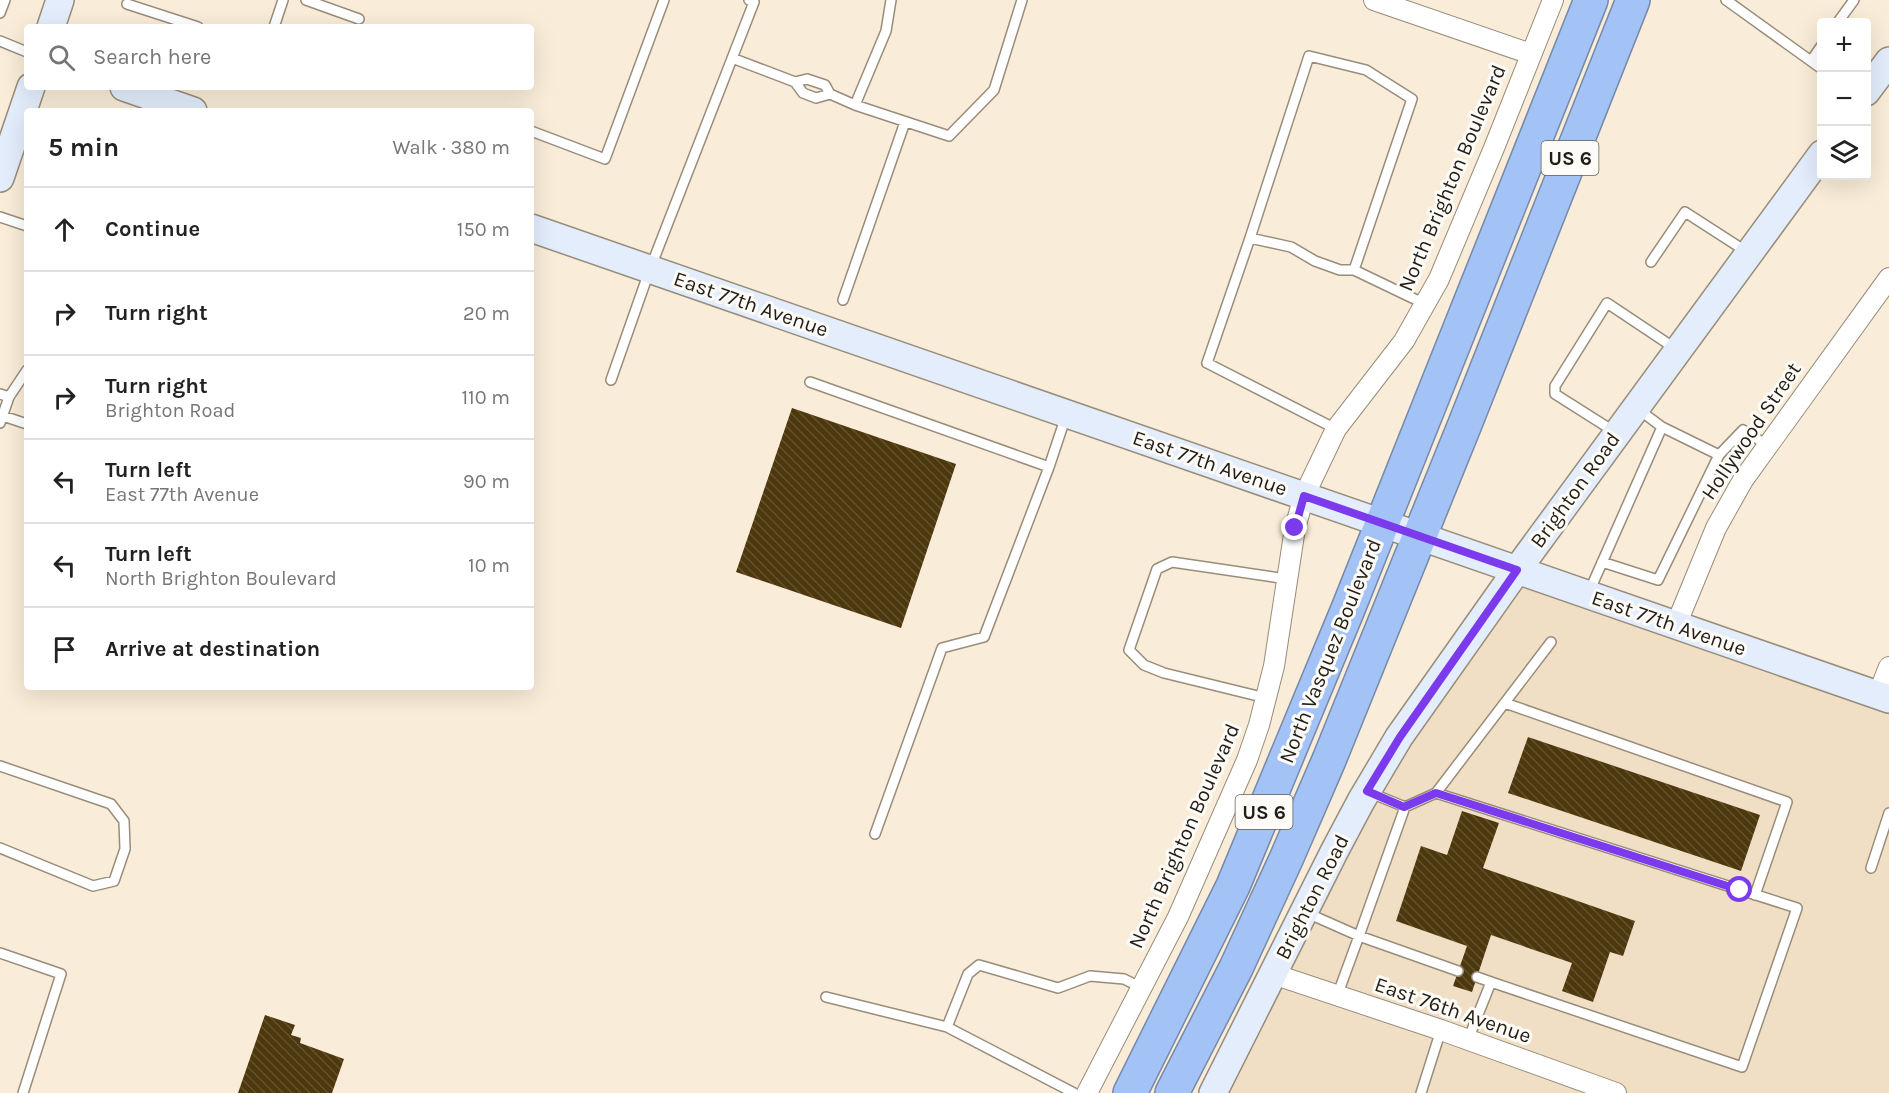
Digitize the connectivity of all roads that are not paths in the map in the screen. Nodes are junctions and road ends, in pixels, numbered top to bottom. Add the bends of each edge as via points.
1 (5, 0) edge
2 (60, 0) edge
3 (283, 0) edge
4 (306, 0) edge
5 (664, 0) edge
6 (748, 0) edge
7 (891, 0) edge
8 (1022, 0) edge
9 (1374, 0) edge
10 (1553, 0) edge
11 (1591, 0) edge
12 (1633, 0) edge
13 (1726, 0) edge
14 (1854, 0) edge
15 (127, 4) dead end
16 (0, 13) edge
17 (1841, 18) edge
18 (358, 19) dead end
19 (52, 24) edge
20 (189, 24) edge
21 (275, 24) edge
22 (0, 41) edge
23 (24, 51) edge
24 (1817, 51) edge
25 (1531, 54) junction
26 (732, 58) junction
27 (1810, 61) junction
28 (1889, 61) edge
29 (1817, 66) edge
30 (795, 82) junction
31 (1871, 85) edge
32 (30, 90) edge
33 (133, 90) edge
34 (830, 94) junction
35 (855, 105) junction
36 (184, 108) edge
37 (905, 122) junction
38 (534, 132) edge
39 (1817, 160) edge
40 (1, 174) edge
41 (0, 217) edge
42 (24, 225) edge
43 (534, 229) edge
44 (1250, 238) junction
45 (1749, 254) junction
46 (1651, 262) dead end
47 (650, 269) junction
48 (1354, 270) junction
49 (1889, 278) edge
50 (843, 300) dead end
51 (1425, 304) junction
52 (1678, 351) junction
53 (24, 373) edge
54 (611, 380) dead end
55 (810, 382) dead end
56 (5, 395) edge
57 (1636, 407) junction
58 (1067, 414) junction
59 (1, 419) edge
60 (24, 423) edge
61 (1662, 427) junction
62 (1336, 429) junction
63 (1617, 434) junction
64 (1767, 446) junction
65 (1719, 455) junction
66 (1049, 467) junction
67 (1304, 496) junction
68 (1382, 523) junction
69 (1420, 536) junction
70 (1602, 562) junction
71 (1517, 570) junction
72 (1287, 579) junction
73 (1588, 594) junction
74 (1676, 625) junction
75 (1551, 642) dead end
76 (1889, 668) edge
77 (1884, 697) edge
78 (1266, 698) junction
79 (1505, 703) junction
80 (0, 766) edge
81 (1367, 791) junction
82 (1436, 793) junction
83 (1404, 807) junction
84 (1889, 813) edge
85 (875, 834) dead end
86 (0, 848) edge
87 (1871, 868) dead end
88 (1755, 895) junction
89 (1305, 912) junction
90 (1359, 936) junction
91 (0, 953) edge
92 (1458, 970) dead end
93 (1273, 974) junction
94 (1477, 977) dead end
95 (1491, 982) junction
96 (1142, 988) junction
97 (1337, 996) junction
98 (826, 997) dead end
99 (947, 1027) junction
100 (1441, 1030) junction
101 (1468, 1040) junction
102 (23, 1093) edge
103 (1074, 1093) edge
104 (1087, 1093) edge
105 (1130, 1093) edge
106 (1172, 1093) edge
107 (1213, 1093) edge
108 (1421, 1093) edge
109 (1616, 1093) edge

1 - 16 lane
2 - 19 street
3 - 21 lane
4 - 18 lane
5 - 38 lane via 605,159
6 - 26 lane via 754,2
7 - 35 lane via 886,31
8 - 37 lane via 994,90 949,136
9 - 25 street
10 - 25 street, North Brighton Boulevard
11 - 68 highway, North Vasquez Boulevard / US 6
12 - 69 highway, North Vasquez Boulevard / US 6
13 - 27 lane
14 - 17 lane
15 - 20 lane
22 - 23 lane
24 - 27 lane
25 - 51 street, North Brighton Boulevard via 1453,250
26 - 30 lane
26 - 47 lane
27 - 29 lane
28 - 31 street
30 - 34 lane via 807,79 825,85
30 - 34 lane via 803,93 816,98
32 - 40 street
33 - 36 street
34 - 35 lane
35 - 37 lane
37 - 50 lane
39 - 45 street, Brighton Road
41 - 42 lane
43 - 47 street, East 77th Avenue
44 - 48 lane via 1291,247 1340,270
44 - 48 lane via 1309,56 1366,70 1412,99
44 - 62 lane via 1207,363
45 - 46 lane via 1685,212
45 - 52 street, Brighton Road
47 - 54 lane
47 - 58 street, East 77th Avenue
48 - 51 lane
49 - 64 street, Hollywood Street
51 - 62 street, North Brighton Boulevard via 1404,341
52 - 57 street, Brighton Road
52 - 63 lane via 1607,303 1555,386 1555,394
53 - 56 lane
55 - 66 lane
56 - 59 lane
57 - 61 lane
57 - 63 street, Brighton Road
58 - 66 lane
58 - 67 street, East 77th Avenue
59 - 60 lane
61 - 65 lane
61 - 70 lane
62 - 67 street, North Brighton Boulevard
63 - 71 street, Brighton Road
64 - 65 lane via 1743,430
64 - 74 street, Hollywood Street via 1716,528
65 - 70 lane via 1658,580
66 - 85 lane via 984,638 942,648
67 - 68 street, East 77th Avenue
67 - 72 street, North Brighton Boulevard
68 - 69 street, East 77th Avenue
68 - 105 highway, North Vasquez Boulevard / US 6 via 1233,886
69 - 71 street, East 77th Avenue
69 - 106 highway, North Vasquez Boulevard / US 6 via 1287,857
70 - 73 lane
71 - 73 street, East 77th Avenue
71 - 81 street, Brighton Road via 1400,737
72 - 78 street, North Brighton Boulevard
72 - 78 lane via 1172,562 1157,569 1129,650 1144,666
73 - 74 street, East 77th Avenue
74 - 77 street, East 77th Avenue
75 - 79 lane
76 - 77 street
78 - 96 street, North Brighton Boulevard via 1231,798
79 - 82 lane
79 - 88 lane via 1787,802
80 - 86 lane via 111,804 124,821 125,849 114,881 93,886
81 - 83 lane
81 - 89 street, Brighton Road
82 - 83 lane
82 - 88 lane
83 - 90 lane
84 - 87 lane
88 - 95 lane via 1797,908 1742,1067
89 - 90 lane
89 - 93 street, Brighton Road
90 - 92 lane
90 - 97 lane
91 - 102 lane via 60,974
93 - 97 street, East 76th Avenue
93 - 107 street, Brighton Road
94 - 95 lane
95 - 101 lane
96 - 99 lane via 1124,979 1090,976 1058,988 979,965 969,974
96 - 104 street, North Brighton Boulevard
97 - 100 street, East 76th Avenue
98 - 99 lane
99 - 103 lane
100 - 101 street, East 76th Avenue
100 - 108 lane
101 - 109 street, East 76th Avenue

